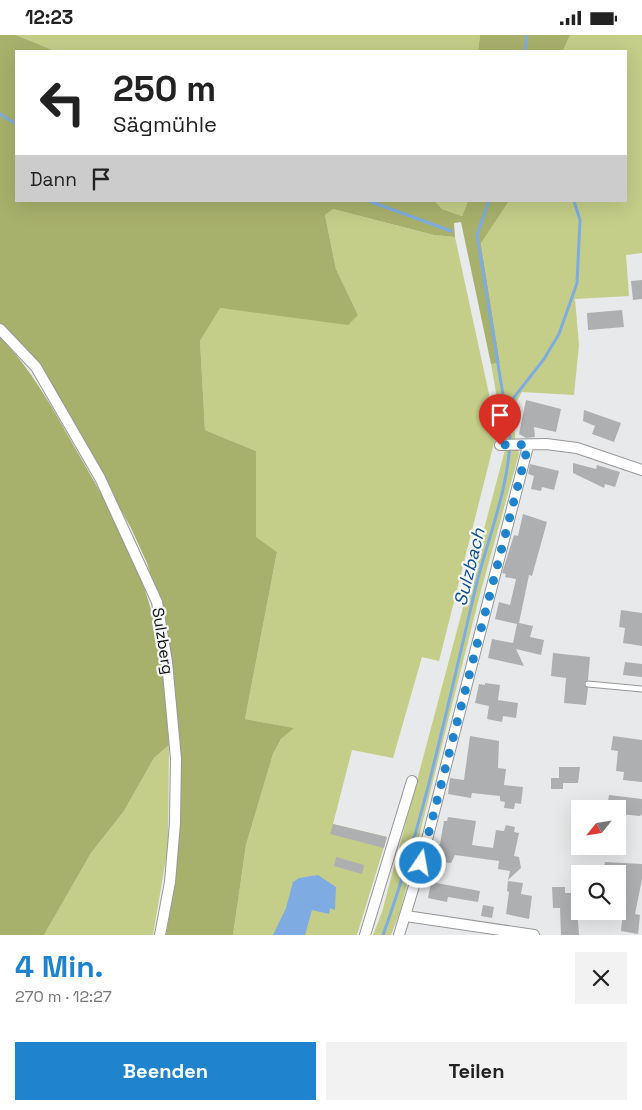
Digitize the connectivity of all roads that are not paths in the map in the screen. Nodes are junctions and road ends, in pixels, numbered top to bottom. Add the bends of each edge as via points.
1 (0, 329) edge
2 (503, 445) dead end
3 (523, 445) junction
4 (642, 470) edge
5 (588, 684) dead end
6 (642, 689) edge
7 (412, 781) dead end
8 (406, 917) junction
9 (160, 935) edge
10 (365, 935) edge
11 (399, 935) edge
12 (534, 935) edge

1 - 9 street, Sulzberg via 36,367 100,478 157,602 167,662 176,759 173,853
2 - 3 street
3 - 4 street via 577,448
3 - 8 street
5 - 6 lane
7 - 10 street
8 - 11 street
8 - 12 street

